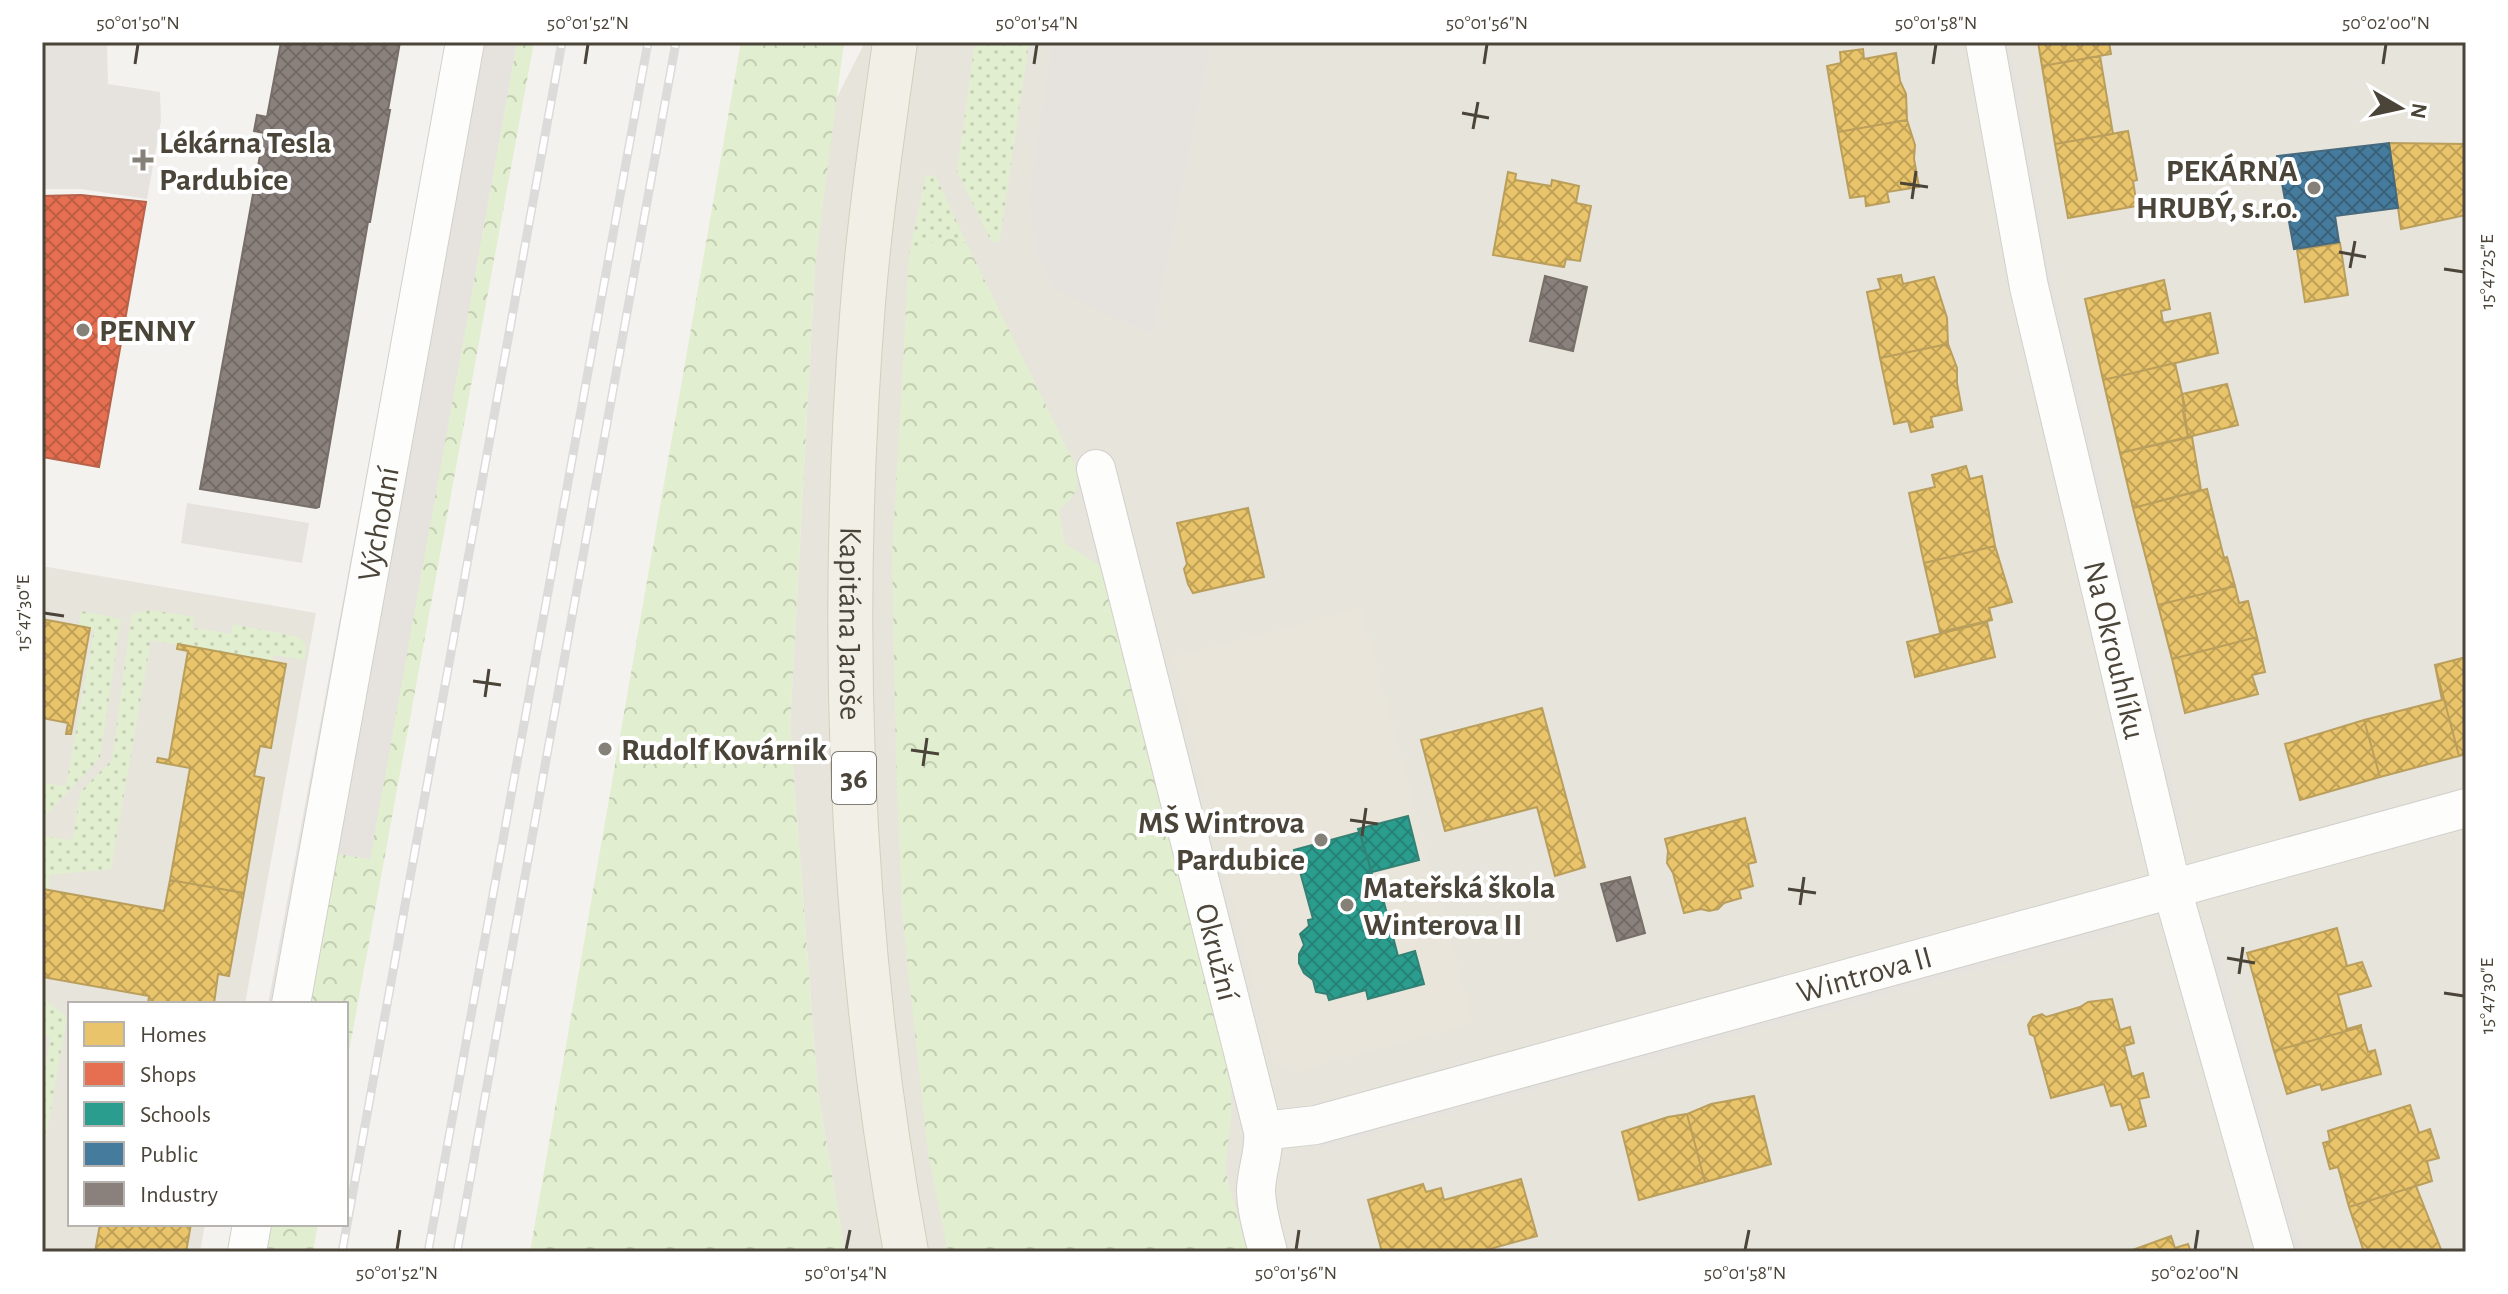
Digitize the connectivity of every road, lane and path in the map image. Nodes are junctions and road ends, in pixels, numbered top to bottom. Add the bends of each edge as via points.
1 (465, 42) edge
2 (895, 42) edge
3 (1985, 42) edge
4 (1096, 469) dead end
5 (2466, 808) edge
6 (2172, 889) junction
7 (291, 1002) edge
8 (1263, 1131) junction
9 (252, 1226) edge
10 (247, 1252) edge
11 (906, 1252) edge
12 (1268, 1252) edge
13 (2275, 1252) edge

1 - 7 street, Východní
2 - 11 main road, Kapitána Jaroše / 36 via 872,218 857,400 851,709 872,1032
3 - 6 street, Na Okrouhlíku via 2029,287
4 - 8 street, Okružní
5 - 6 street, Wintrova II
6 - 8 street, Wintrova II via 1316,1125
6 - 13 street, Na Okrouhlíku
8 - 12 street, Okružní via 1256,1187
9 - 10 street

